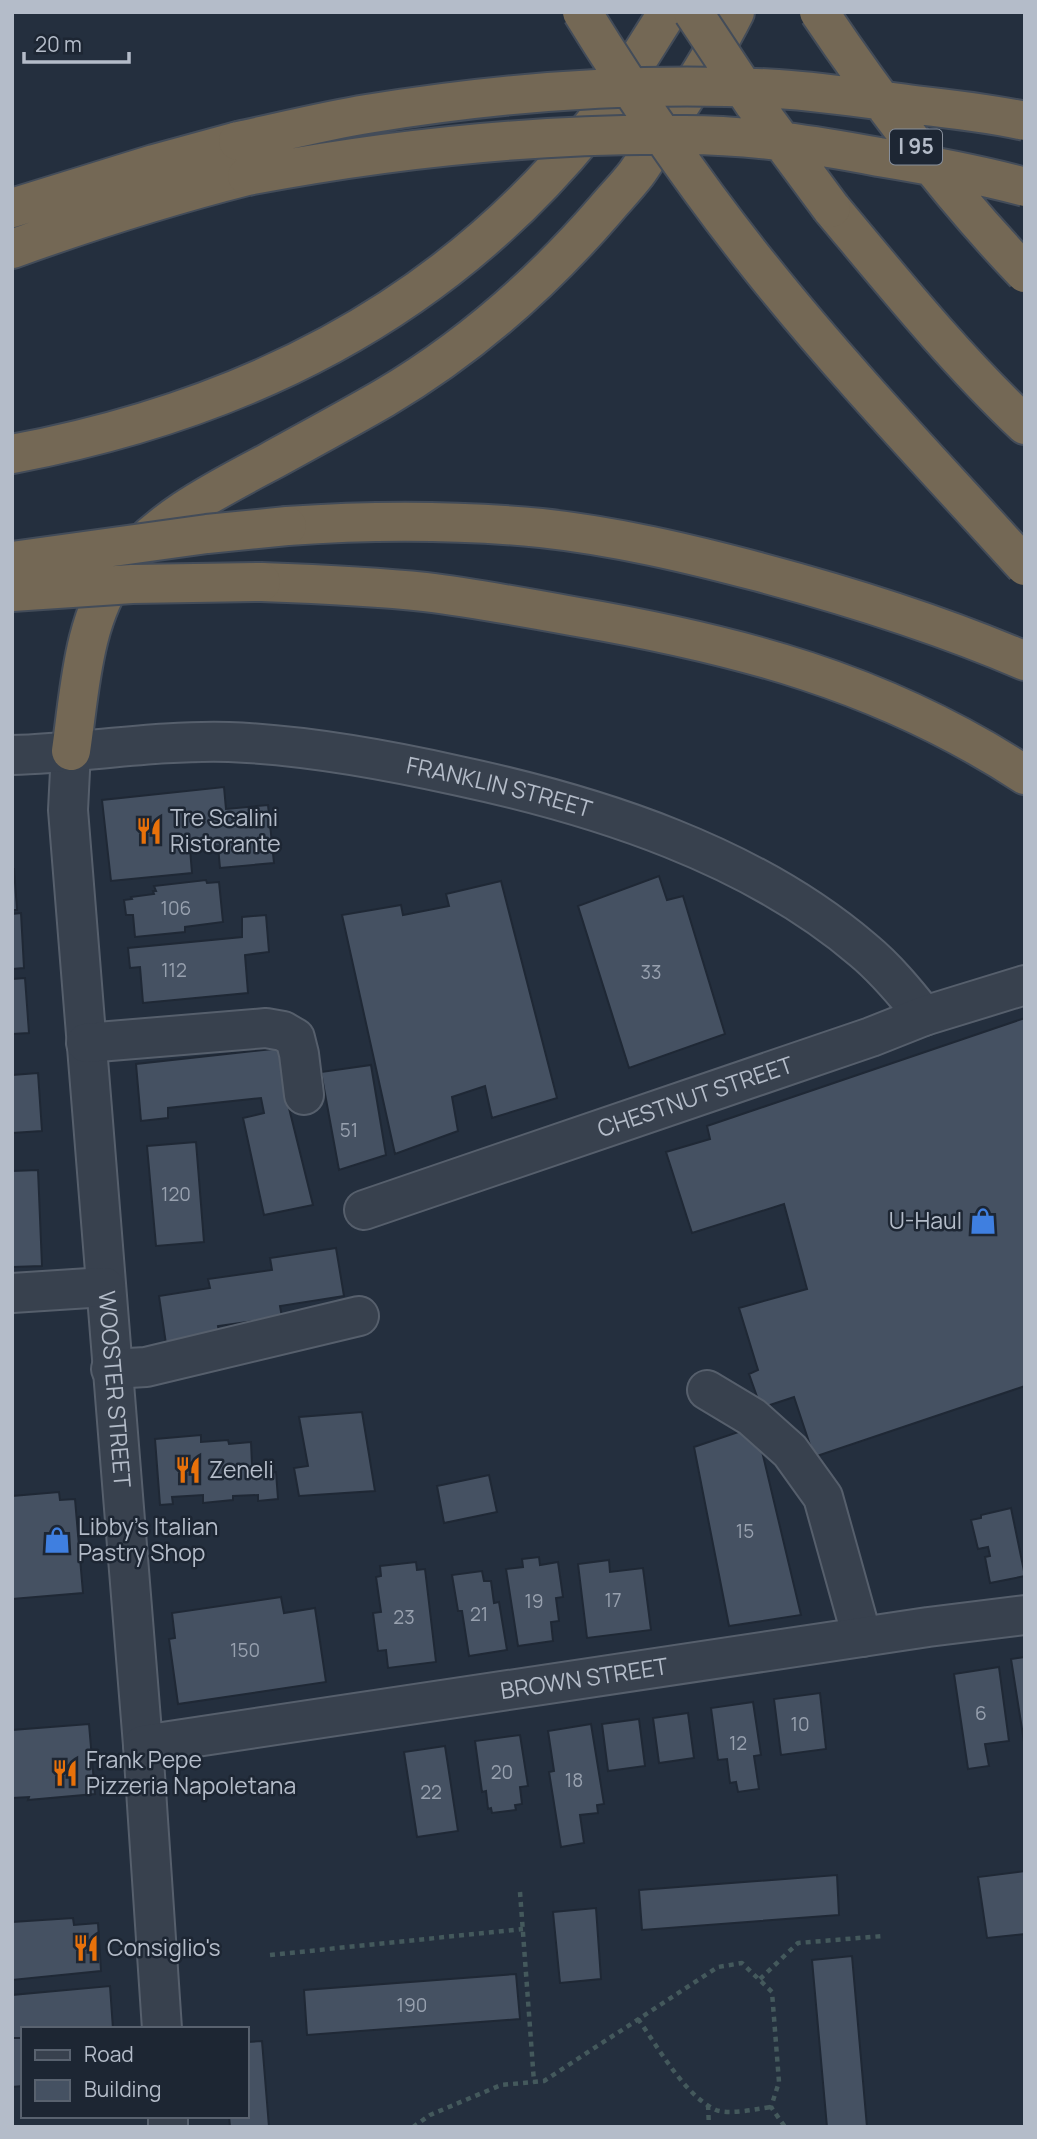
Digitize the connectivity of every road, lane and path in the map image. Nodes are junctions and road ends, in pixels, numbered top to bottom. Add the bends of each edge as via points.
1 (582, 12) edge
2 (668, 12) edge
3 (693, 12) edge
4 (735, 12) edge
5 (819, 12) edge
6 (1025, 121) edge
7 (243, 159) junction
8 (1025, 187) edge
9 (12, 208) edge
10 (12, 249) edge
11 (1025, 273) edge
12 (1025, 425) edge
13 (12, 454) edge
14 (12, 561) edge
15 (1025, 566) edge
16 (12, 592) edge
17 (1025, 661) edge
18 (71, 751) junction
19 (12, 755) edge
20 (1025, 775) edge
21 (1025, 985) edge
22 (924, 1016) junction
23 (86, 1043) junction
24 (304, 1095) dead end
25 (364, 1210) dead end
26 (104, 1287) junction
27 (12, 1293) edge
28 (359, 1316) dead end
29 (111, 1369) junction
30 (707, 1390) dead end
31 (1025, 1615) edge
32 (862, 1637) junction
33 (142, 1745) junction
34 (520, 1892) dead end
35 (523, 1930) junction
36 (883, 1936) dead end
37 (270, 1955) dead end
38 (760, 1979) junction
39 (638, 2019) junction
40 (162, 2027) edge
41 (534, 2082) junction
42 (708, 2104) junction
43 (771, 2107) junction
44 (413, 2127) edge
45 (709, 2127) edge
46 (785, 2127) edge

1 - 15 highway, bridge via 655,125 762,269 847,371
2 - 13 highway via 589,130 541,184 443,272 391,310 277,373 215,399 151,421
3 - 12 highway, bridge via 831,208 915,309
4 - 18 highway via 635,174 542,277 442,359 388,396 213,493 149,538 121,567 95,618
5 - 11 highway, I 95, bridge via 904,132
6 - 7 highway, bridge via 777,89 561,91 366,114
7 - 8 highway, bridge via 369,156 540,140 686,135 840,150
7 - 9 highway via 141,168
7 - 10 highway via 192,190
14 - 17 highway, bridge via 207,534 343,522 542,528 684,553 824,590 923,621
16 - 20 highway, bridge via 132,584 345,585 424,592 657,631 802,668 862,689 973,743
18 - 19 street, FRANKLIN STREET
18 - 22 street, FRANKLIN STREET via 227,742 298,747 491,783 630,822 754,877 816,915 889,974
18 - 23 street, WOOSTER STREET via 68,810
21 - 22 street, CHESTNUT STREET
22 - 25 street, CHESTNUT STREET
23 - 24 street via 266,1028 283,1031 295,1038
23 - 26 street, WOOSTER STREET
26 - 27 street
26 - 29 street, WOOSTER STREET
28 - 29 street via 146,1367
29 - 33 street, WOOSTER STREET
30 - 32 street via 752,1417 790,1451 823,1497
31 - 32 street, BROWN STREET
32 - 33 street, BROWN STREET
33 - 40 street, WOOSTER STREET
34 - 35 path
35 - 37 path
35 - 41 path
36 - 38 path via 798,1943
38 - 39 path via 742,1963 718,1967
38 - 43 path via 772,1992 779,2082
39 - 41 path via 544,2081
39 - 42 path via 691,2093
41 - 44 path via 501,2085 430,2115
42 - 43 path via 718,2111
42 - 45 path
43 - 46 path

